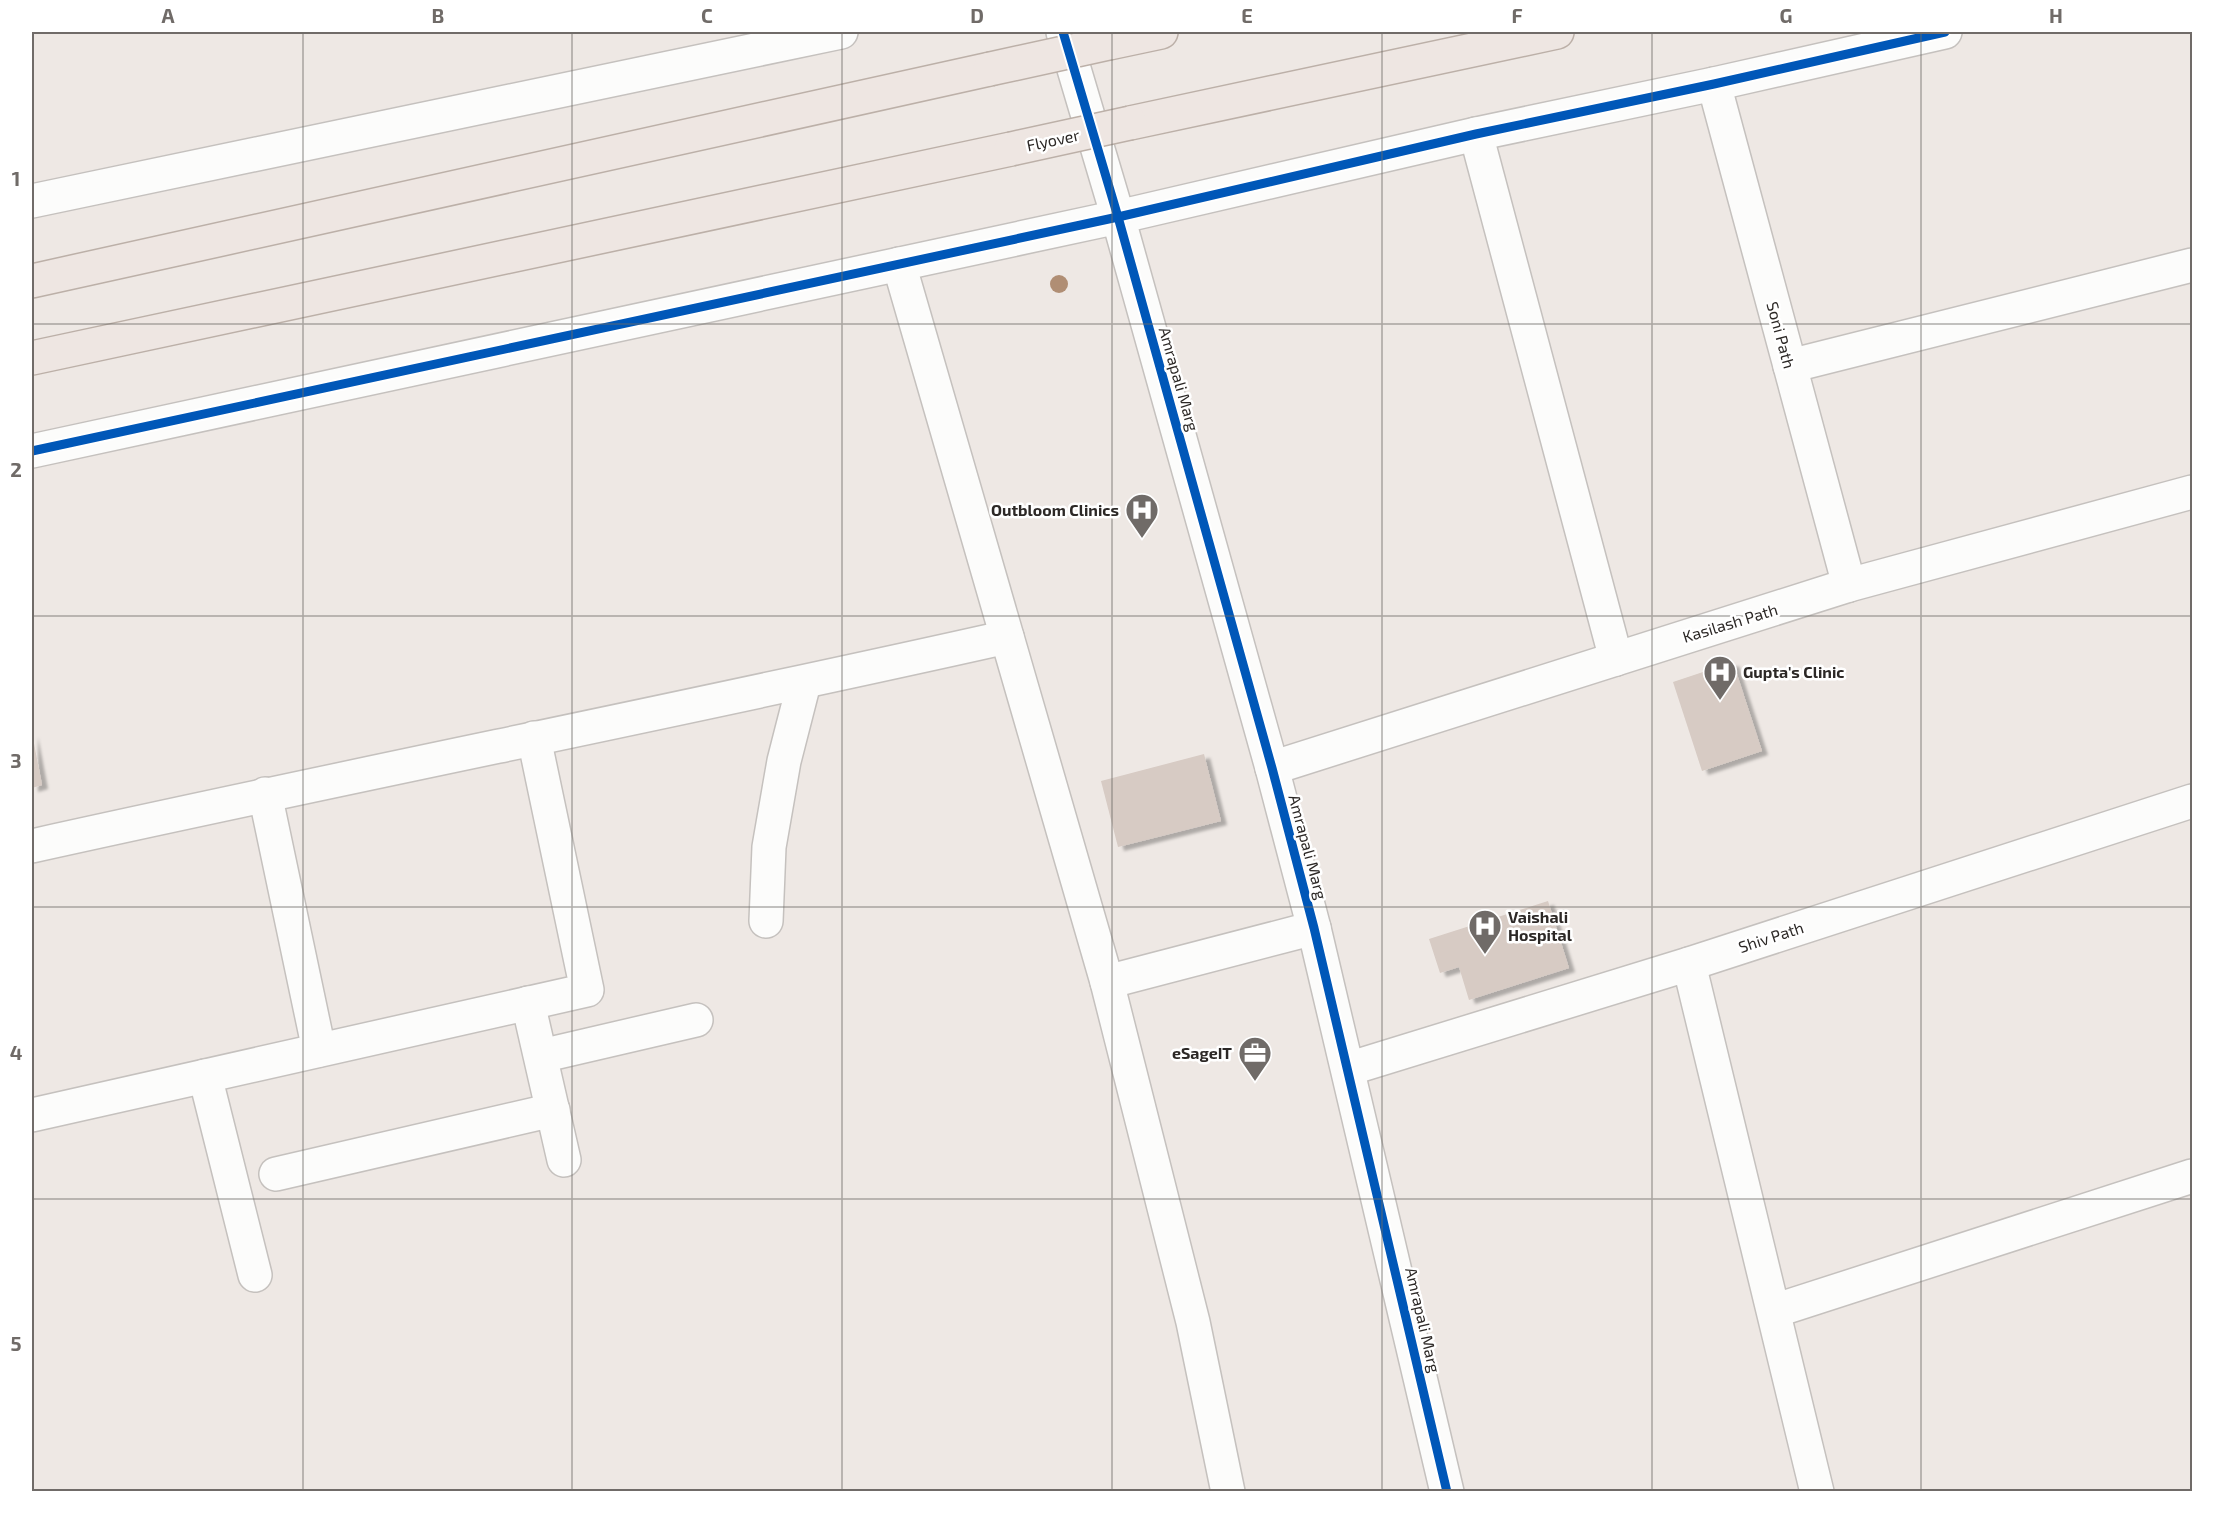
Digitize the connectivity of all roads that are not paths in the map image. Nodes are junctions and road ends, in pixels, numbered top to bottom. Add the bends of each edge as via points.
1 (841, 32) edge
2 (1063, 32) edge
3 (1161, 32) edge
4 (1557, 32) edge
5 (1945, 32) edge
6 (1714, 84) junction
7 (1476, 134) junction
8 (32, 201) edge
9 (1118, 217) junction
10 (899, 264) junction
11 (2193, 265) edge
12 (32, 282) edge
13 (32, 358) edge
14 (1790, 366) junction
15 (32, 451) edge
16 (2193, 492) edge
17 (1849, 585) junction
18 (1007, 637) junction
19 (1616, 659) junction
20 (804, 682) junction
21 (534, 738) junction
22 (1272, 768) junction
23 (265, 794) junction
24 (2193, 801) edge
25 (32, 846) edge
26 (766, 921) dead end
27 (1314, 928) junction
28 (1689, 964) junction
29 (1107, 982) junction
30 (528, 1003) junction
31 (696, 1020) dead end
32 (319, 1050) junction
33 (541, 1056) junction
34 (1348, 1069) junction
35 (205, 1077) junction
36 (553, 1110) junction
37 (32, 1115) edge
38 (564, 1160) dead end
39 (276, 1174) dead end
40 (2193, 1176) edge
41 (255, 1275) dead end
42 (1774, 1311) junction
43 (1228, 1491) edge
44 (1448, 1491) edge
45 (1817, 1491) edge

1 - 8 street
2 - 9 street, Amrapali Marg
3 - 12 highway, bridge
4 - 13 highway, Flyover, bridge
5 - 6 street
6 - 7 street
6 - 14 street, Soni Path
7 - 9 street
7 - 19 street
9 - 10 street
9 - 22 street, Amrapali Marg
10 - 15 street
10 - 18 street
11 - 14 street
14 - 17 street, Soni Path
16 - 17 street, Kasilash Path
17 - 19 street, Kasilash Path
18 - 20 street
18 - 29 street
19 - 22 street, Kasilash Path
20 - 21 street
20 - 26 street via 784,761 769,847
21 - 23 street
21 - 30 street via 587,990
22 - 27 street, Amrapali Marg
23 - 25 street
23 - 32 street
24 - 28 street, Shiv Path
27 - 29 street
27 - 34 street, Amrapali Marg
28 - 34 street, Shiv Path
28 - 42 street
29 - 43 street via 1193,1322
30 - 32 street
30 - 33 street
31 - 33 street
32 - 35 street
33 - 36 street
34 - 44 street, Amrapali Marg
35 - 37 street
35 - 41 street
36 - 38 street
36 - 39 street
40 - 42 street
42 - 45 street

